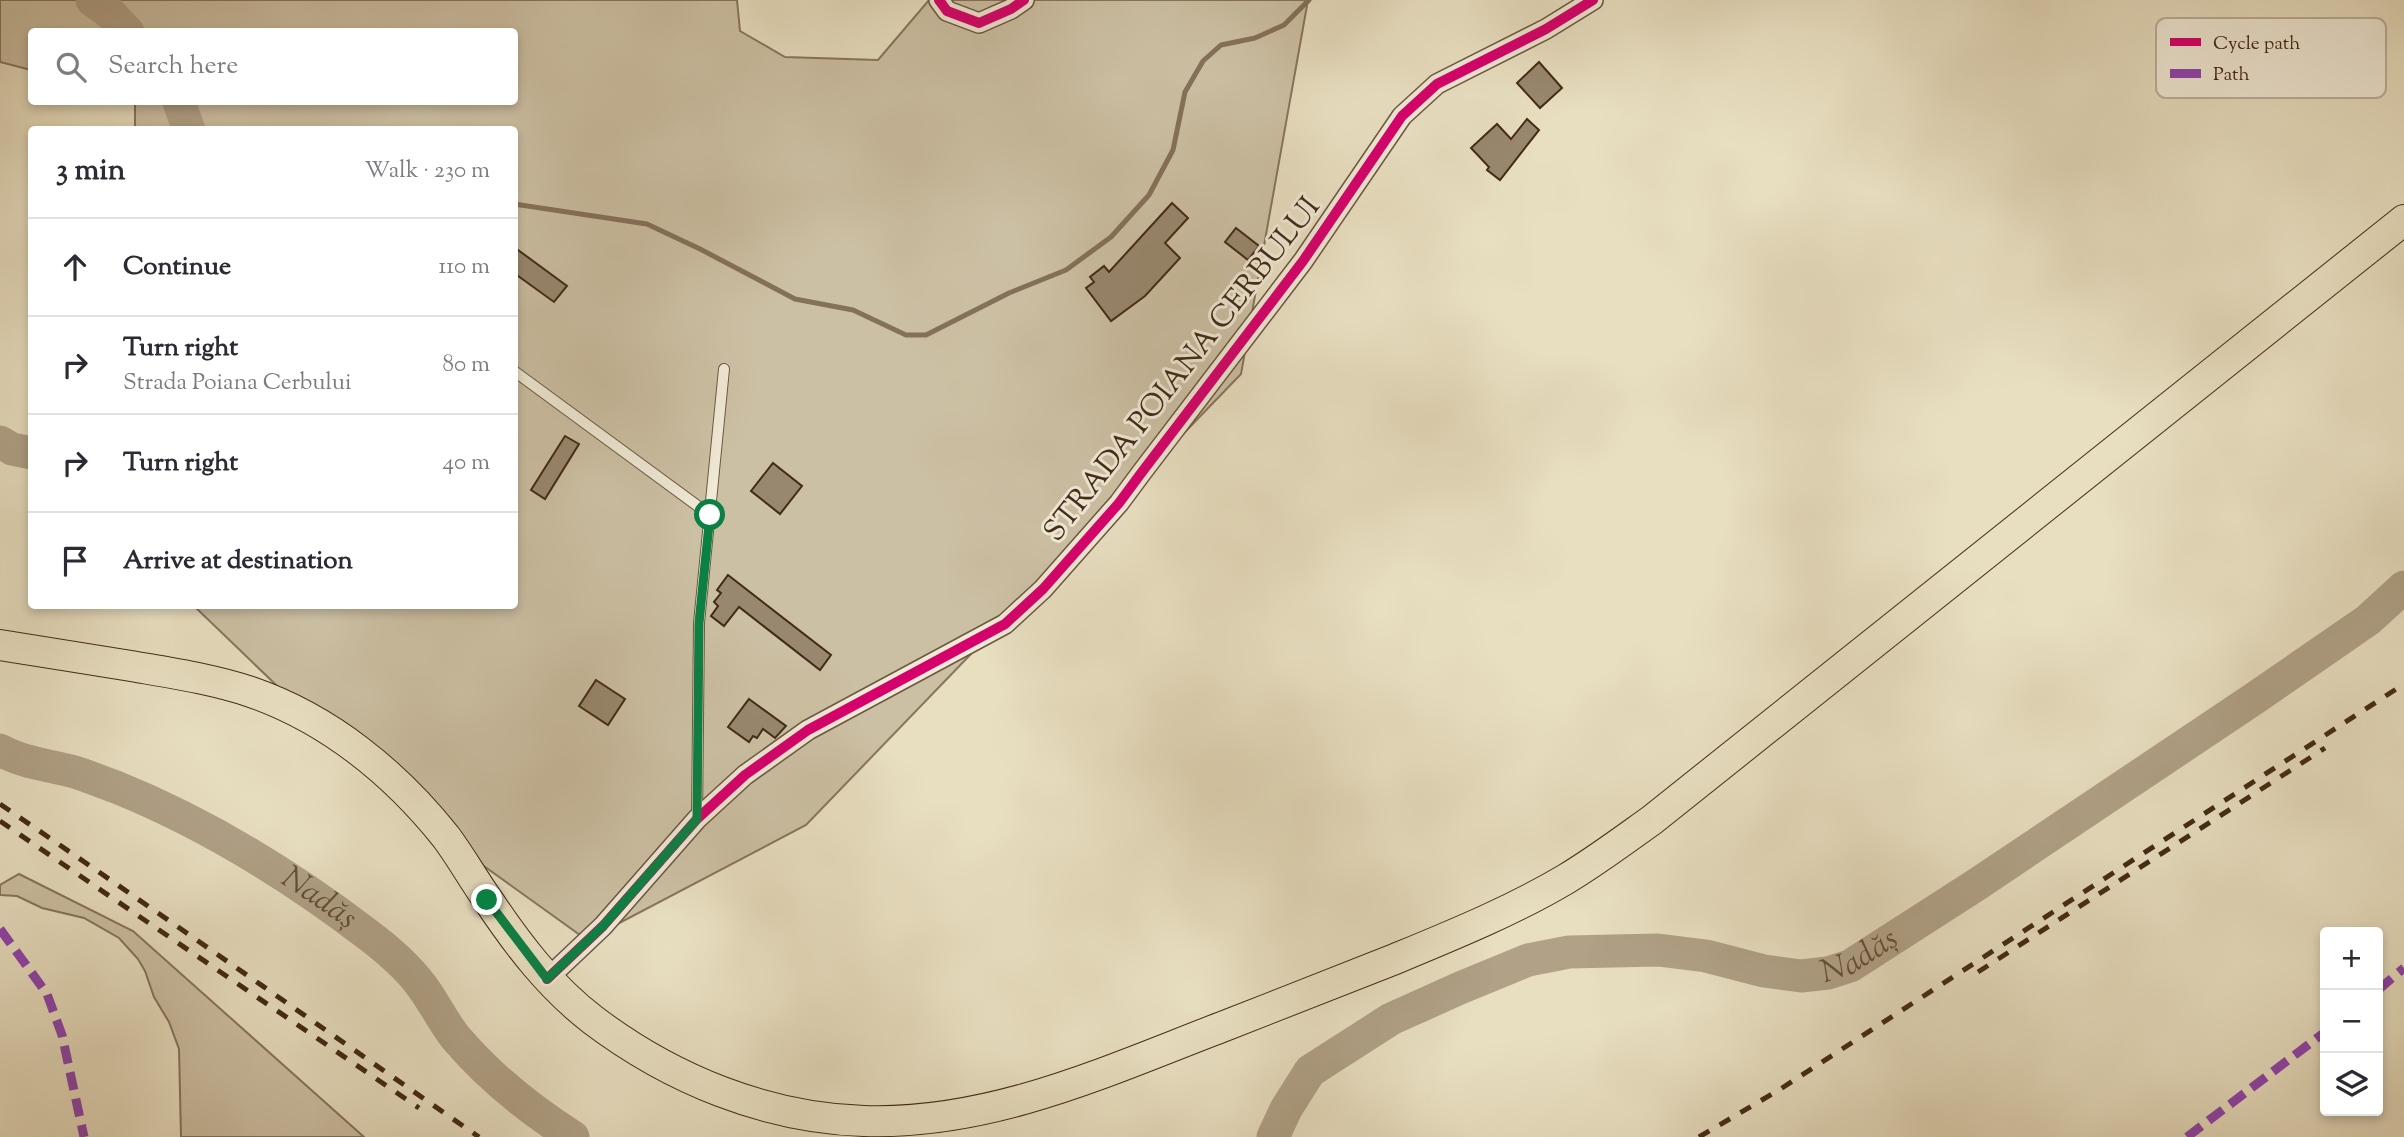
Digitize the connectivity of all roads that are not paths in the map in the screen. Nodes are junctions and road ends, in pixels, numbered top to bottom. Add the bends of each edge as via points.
1 (939, 0) edge
2 (1024, 0) edge
3 (1593, 0) edge
4 (2404, 220) edge
5 (724, 369) dead end
6 (518, 374) edge
7 (710, 515) junction
8 (0, 645) edge
9 (697, 819) junction
10 (547, 979) junction

1 - 2 street via 947,11 979,23
3 - 9 street, STRADA POIANA CERBULUI via 1437,84 1402,116 1303,261 1119,503 1043,589 1005,624 808,730 745,775
4 - 10 main road via 1652,820 1571,876 1431,944 1035,1097 911,1121 801,1114 721,1092 657,1062 616,1036
5 - 7 lane
6 - 7 lane
7 - 9 lane via 699,623
8 - 10 main road via 209,680 262,696 340,737 366,755 423,810
9 - 10 street, STRADA POIANA CERBULUI via 603,926

